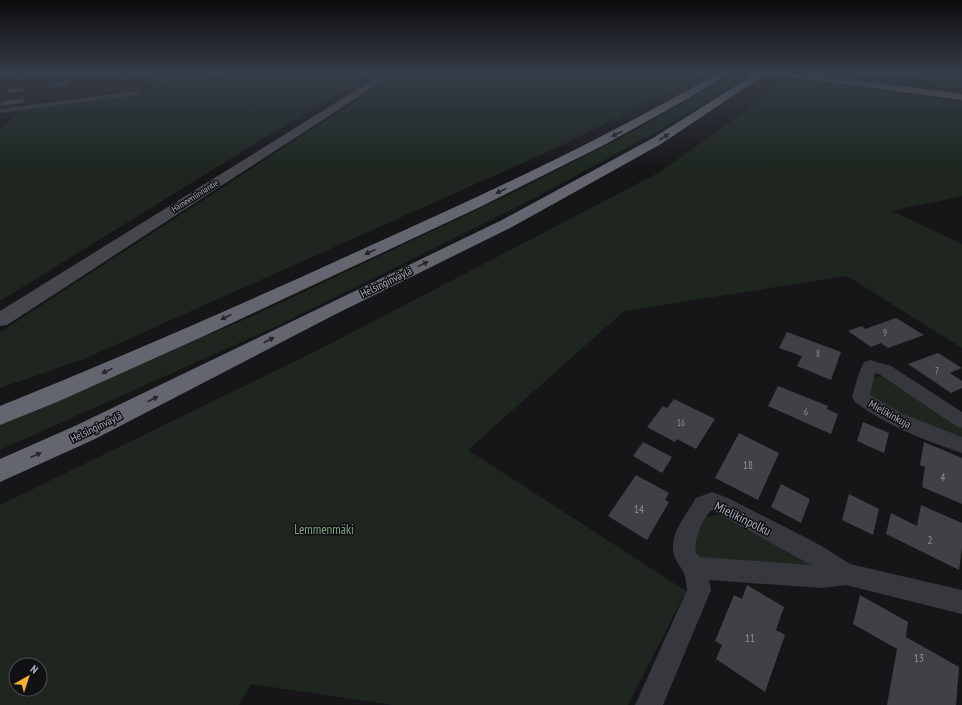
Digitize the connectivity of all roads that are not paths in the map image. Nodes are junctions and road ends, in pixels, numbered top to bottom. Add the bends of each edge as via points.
1 (38, 106) edge
2 (338, 106) edge
3 (666, 106) edge
4 (712, 106) edge
5 (0, 111) edge
6 (0, 320) edge
7 (0, 416) edge
8 (962, 421) edge
9 (962, 445) edge
10 (0, 471) edge
11 (695, 568) junction
12 (846, 574) junction
13 (962, 602) edge
14 (649, 705) edge

1 - 5 street
2 - 6 main road, Hämeenlinnantie
3 -> 7 highway via 622,131 478,202 81,383
10 -> 4 highway, Helsinginväylä via 86,432 506,224 656,141
8 - 9 street, Mielikinkuja via 885,370 870,366 861,397 900,423
11 - 12 street, Mielikinpolku via 822,576
11 - 12 street, Mielikinpolku via 686,557 686,537 703,504 712,501
11 - 14 street, Mielikinpolku via 700,590
12 - 13 street, Mielikinpolku

